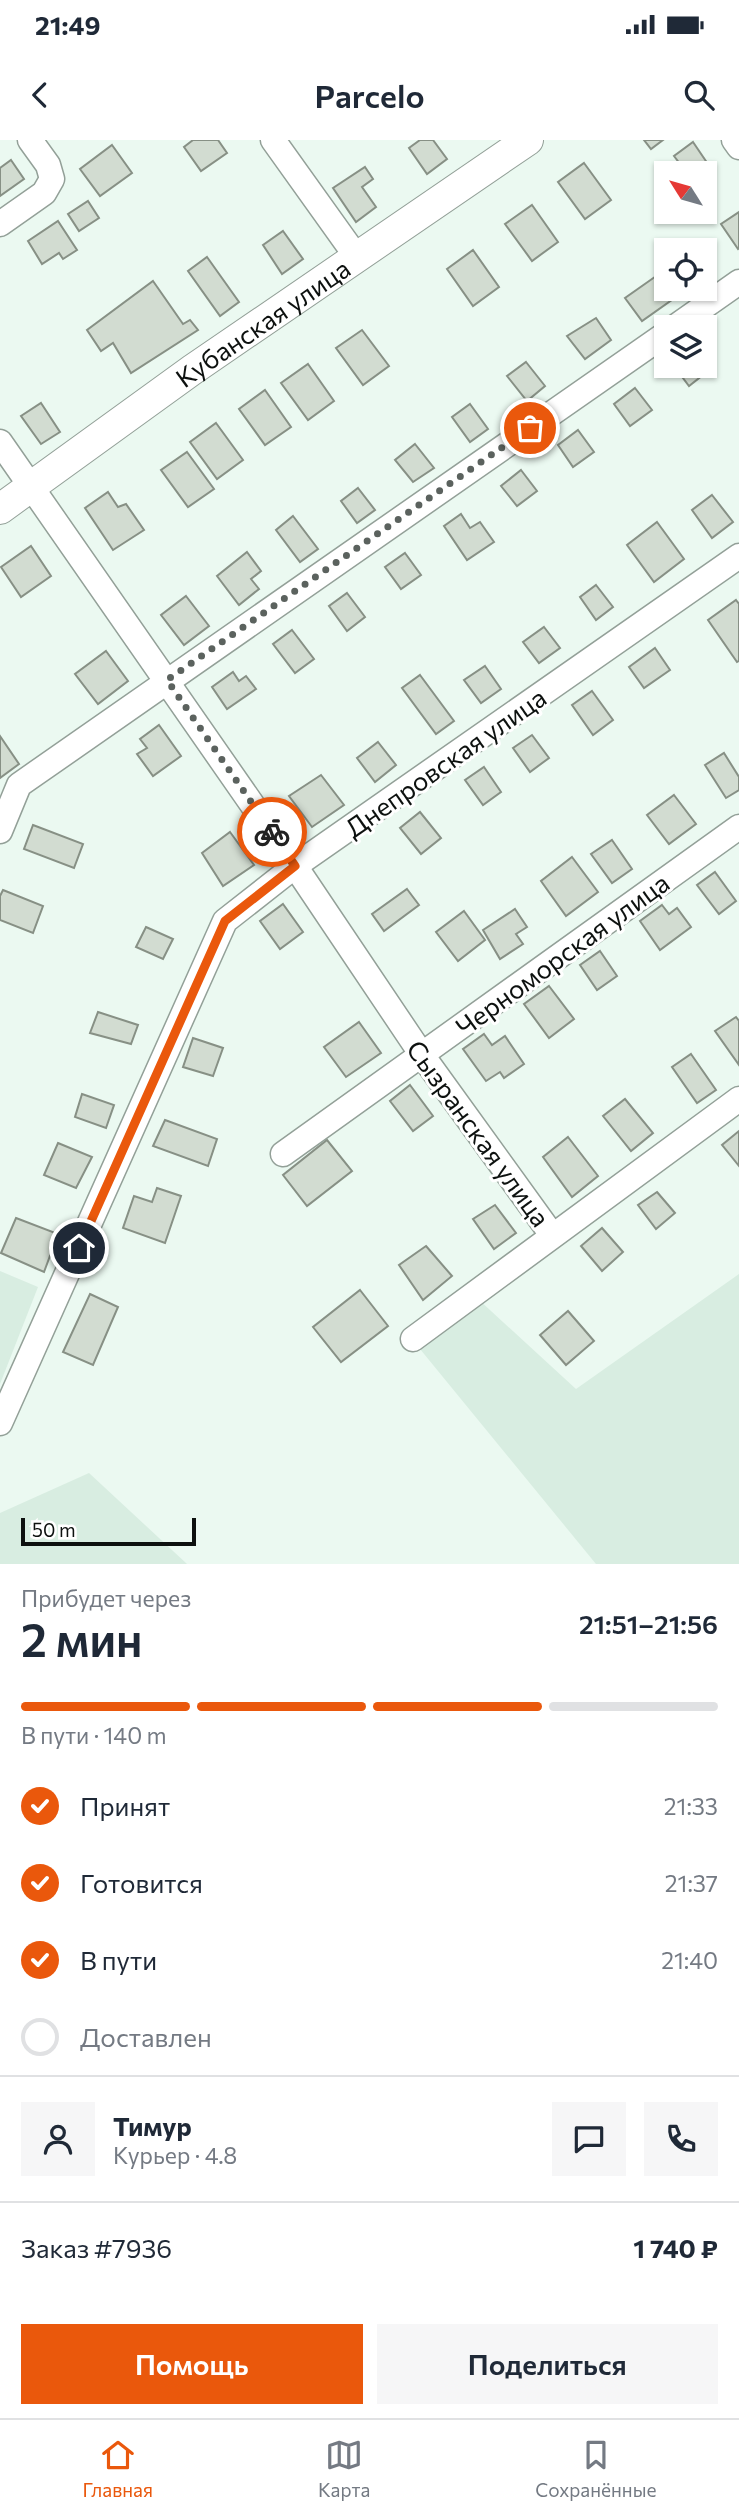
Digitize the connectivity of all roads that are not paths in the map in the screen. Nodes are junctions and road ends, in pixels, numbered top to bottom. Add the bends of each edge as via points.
1 (30, 140) edge
2 (273, 140) edge
3 (528, 140) edge
4 (734, 140) edge
5 (739, 147) edge
6 (0, 223) edge
7 (356, 256) junction
8 (739, 282) edge
9 (692, 315) edge
10 (654, 342) edge
11 (0, 442) edge
12 (32, 487) junction
13 (0, 509) edge
14 (739, 556) edge
15 (167, 680) junction
16 (739, 827) edge
17 (0, 831) edge
18 (295, 866) junction
19 (422, 1055) junction
20 (739, 1099) edge
21 (283, 1154) dead end
22 (552, 1235) junction
23 (413, 1339) dead end
24 (0, 1423) edge

1 - 6 street via 52,179 44,193
2 - 7 street
3 - 7 street, Кубанская улица
4 - 5 street
7 - 12 street, Кубанская улица
8 - 9 street
10 - 15 street
11 - 12 street, Сызранская улица
12 - 13 street, Кубанская улица
12 - 15 street, Сызранская улица
14 - 18 street, Днепровская улица
15 - 17 street via 19,785
15 - 18 street, Сызранская улица
16 - 19 street, Черноморская улица
18 - 19 street, Сызранская улица
18 - 24 street, Днепровская улица via 225,921
19 - 21 street, Черноморская улица
19 - 22 street, Сызранская улица
20 - 22 street
22 - 23 street

